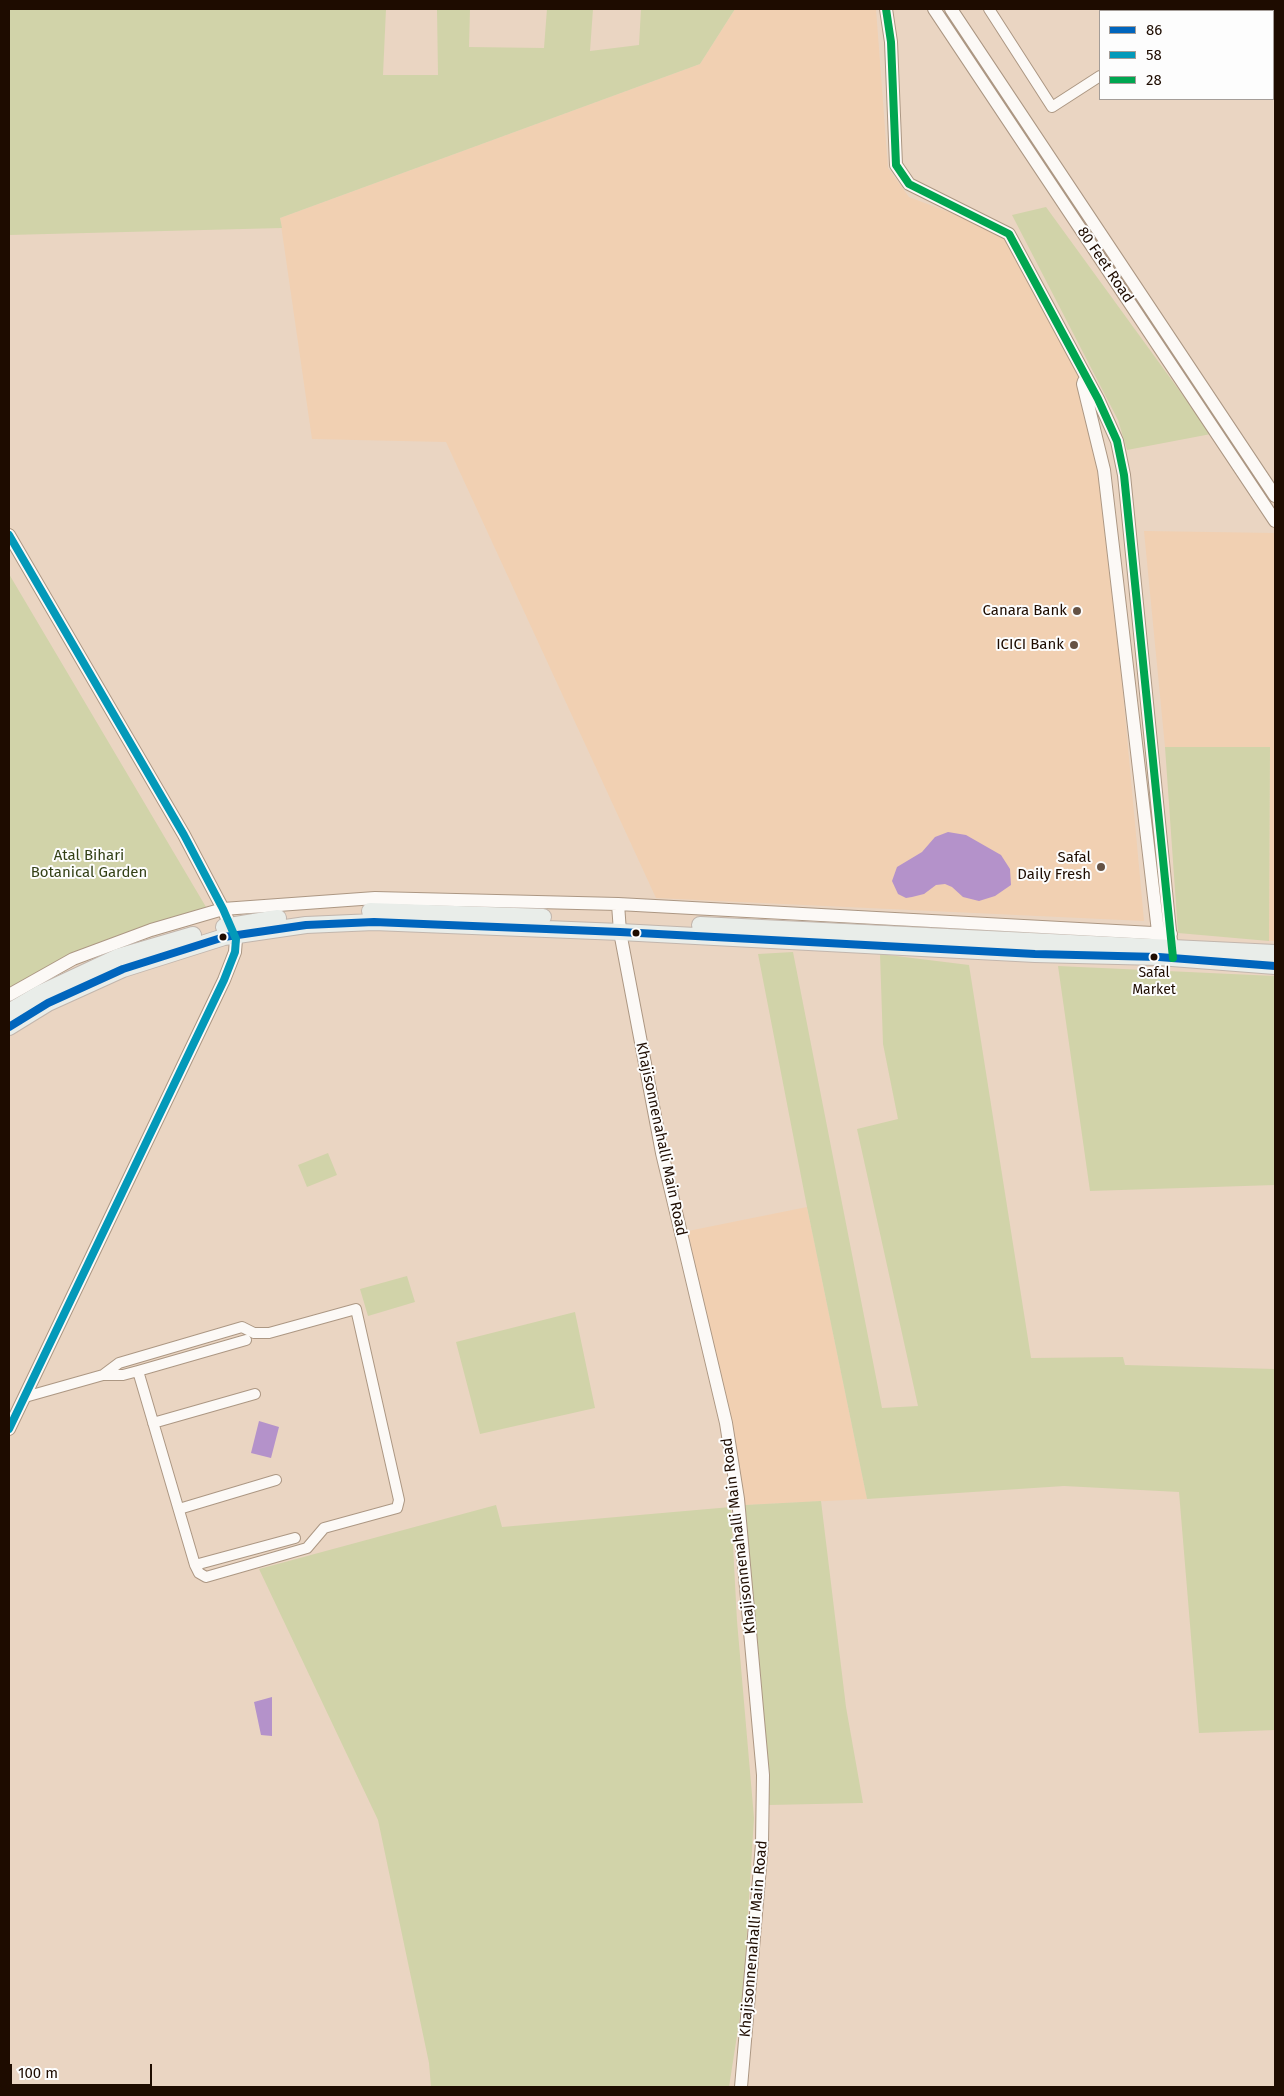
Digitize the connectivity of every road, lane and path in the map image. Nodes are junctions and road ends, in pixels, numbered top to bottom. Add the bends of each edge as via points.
1 (886, 9) edge
2 (934, 9) edge
3 (952, 9) edge
4 (989, 9) edge
5 (1099, 77) edge
6 (1085, 378) junction
7 (1275, 496) edge
8 (1275, 521) edge
9 (9, 535) edge
10 (1163, 857) junction
11 (1149, 859) junction
12 (618, 904) junction
13 (223, 909) junction
14 (620, 926) junction
15 (233, 930) junction
16 (1165, 946) junction
17 (1275, 952) edge
18 (1275, 966) edge
19 (9, 995) edge
20 (9, 1012) edge
21 (9, 1027) edge
22 (246, 1340) dead end
23 (138, 1372) junction
24 (103, 1375) junction
25 (255, 1394) dead end
26 (25, 1397) junction
27 (153, 1422) junction
28 (9, 1429) edge
29 (276, 1480) dead end
30 (179, 1509) junction
31 (295, 1538) dead end
32 (195, 1565) junction
33 (741, 2087) edge

1 - 6 street via 891,42 896,165 909,184 1010,234
2 - 8 street, 80 Feet Road
3 - 7 street, 80 Feet Road
4 - 5 street via 1052,107
6 - 10 street via 1117,441 1124,475
6 - 11 street via 1083,384 1104,470
9 - 13 street via 184,835
10 - 11 street
10 - 16 street
11 - 16 street
12 - 13 street via 375,898
12 - 14 street, Khajisonnenahalli Main Road
12 - 16 street
13 - 15 street
13 - 19 street via 151,930 73,959
14 - 15 main road via 374,922
14 - 16 main road via 1035,954
14 - 33 street, Khajisonnenahalli Main Road via 662,1153 726,1423 738,1499 763,1775 762,1844
15 - 20 main road via 118,957 41,993
15 - 21 main road via 123,969 48,1003
15 - 26 street via 235,952 224,980
16 - 17 main road
16 - 18 main road
22 - 23 street
23 - 24 street
23 - 27 street
24 - 26 street
24 - 32 street via 119,1363 242,1326 254,1333 269,1333 356,1308 399,1500 397,1508 324,1528 307,1548 206,1576 199,1573
25 - 27 street
26 - 28 street
27 - 30 street
29 - 30 street
30 - 32 street
31 - 32 street

